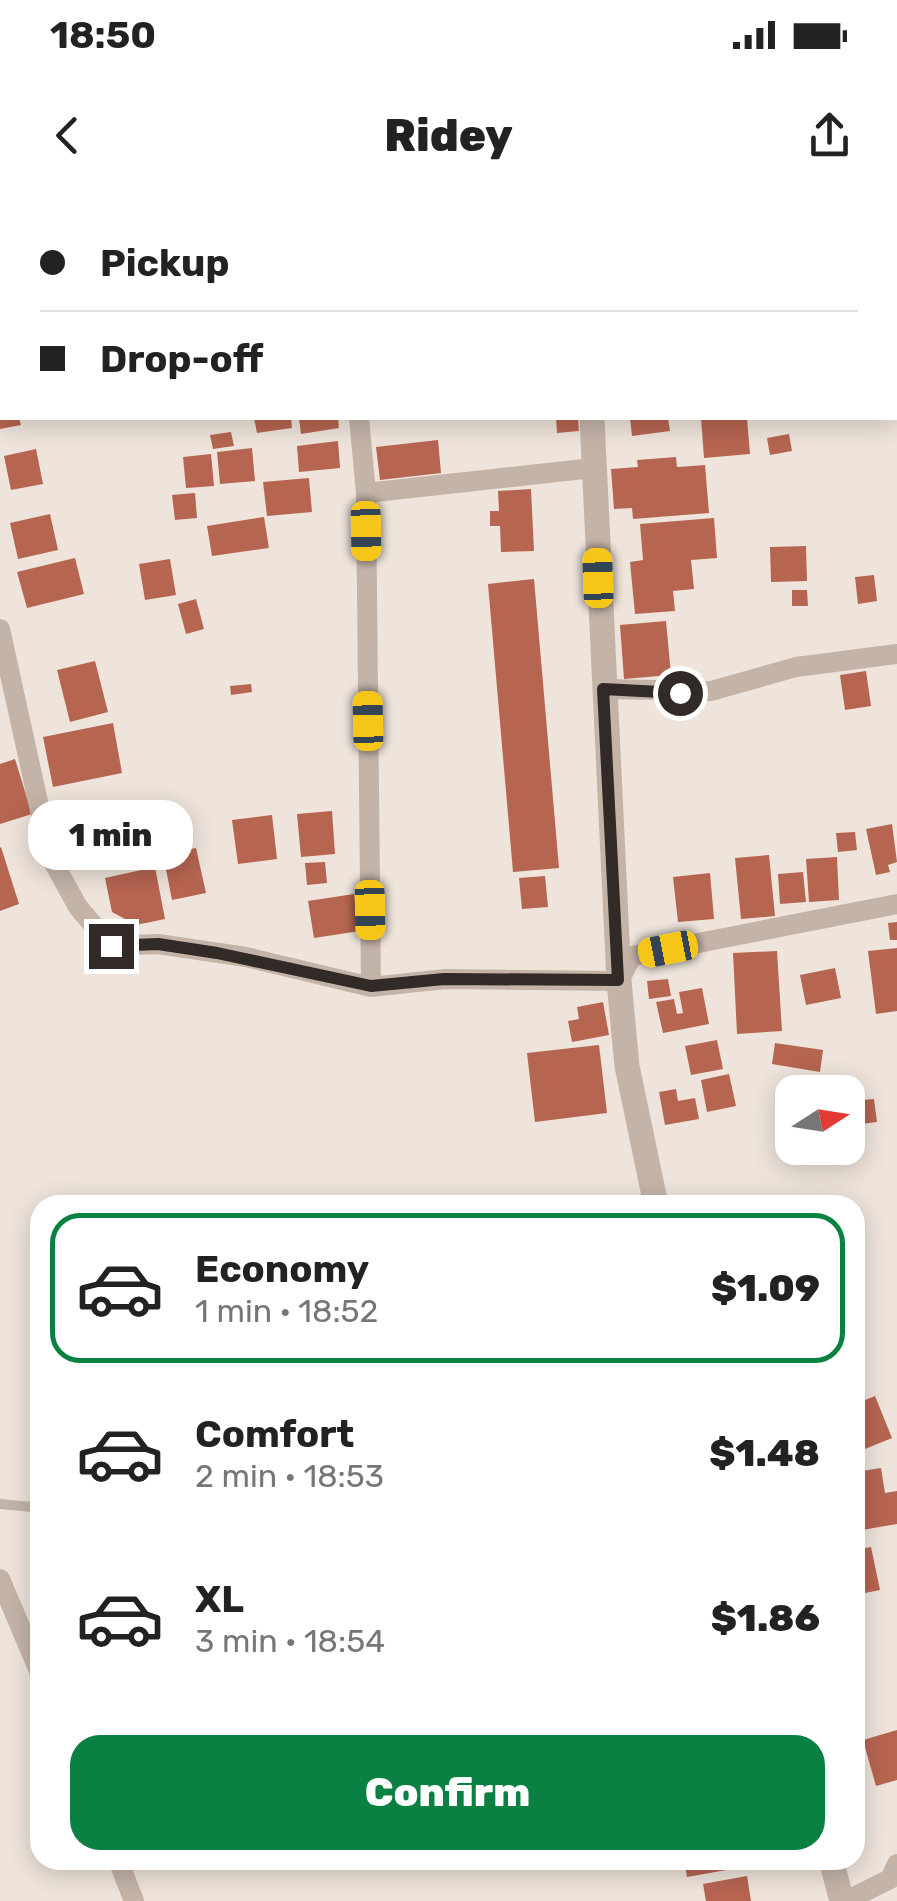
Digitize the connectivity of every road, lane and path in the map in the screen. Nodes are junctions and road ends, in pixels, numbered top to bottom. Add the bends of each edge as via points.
1 (359, 420) edge
2 (592, 420) edge
3 (593, 468) junction
4 (366, 493) junction
5 (0, 629) edge
6 (897, 654) edge
7 (603, 689) junction
8 (897, 904) edge
9 (618, 980) junction
10 (371, 986) junction
11 (654, 1195) edge
12 (0, 1504) edge
13 (30, 1507) edge
14 (0, 1579) edge
15 (30, 1650) edge
16 (897, 1864) edge
17 (122, 1870) edge
18 (833, 1870) edge
19 (134, 1901) edge
20 (844, 1901) edge

1 - 4 street
2 - 3 street
3 - 4 street
3 - 7 street
4 - 10 street
5 - 10 street via 50,856 111,946 158,944
6 - 7 street via 796,667 710,691
7 - 9 street
8 - 9 street via 632,956
9 - 10 street via 444,979
9 - 11 street via 627,1066
12 - 13 lane
14 - 15 street
16 - 20 street via 890,1879
17 - 19 street
18 - 20 street

